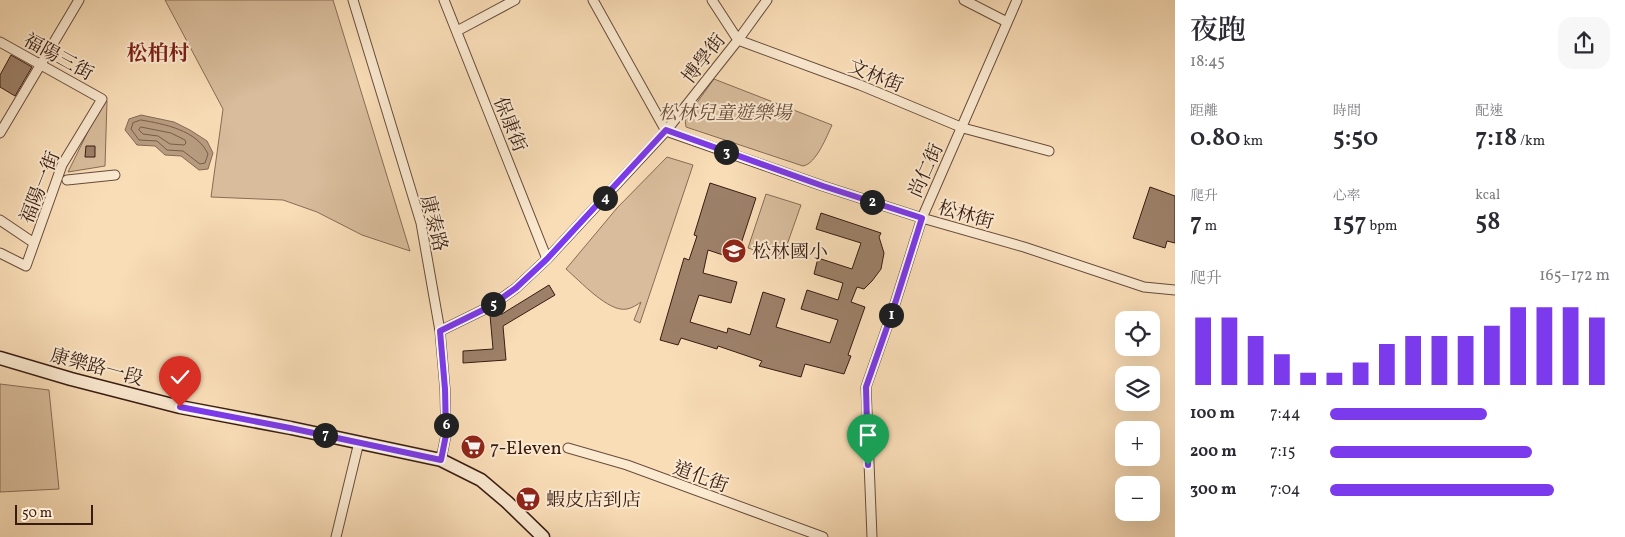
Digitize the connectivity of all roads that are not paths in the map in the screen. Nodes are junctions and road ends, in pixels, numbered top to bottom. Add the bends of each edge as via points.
1 (79, 0) edge
2 (353, 0) edge
3 (444, 0) edge
4 (515, 0) edge
5 (593, 0) edge
6 (712, 0) edge
7 (767, 0) edge
8 (964, 0) edge
9 (1017, 0) edge
10 (1007, 22) junction
11 (457, 31) junction
12 (738, 40) junction
13 (0, 42) edge
14 (41, 64) junction
15 (102, 99) joint
16 (962, 128) junction
17 (666, 130) junction
18 (0, 133) edge
19 (1049, 151) dead end
20 (115, 175) dead end
21 (67, 180) dead end
22 (922, 218) junction
23 (0, 220) edge
24 (34, 243) junction
25 (0, 253) edge
26 (547, 259) junction
27 (1175, 290) edge
28 (440, 331) junction
29 (0, 358) edge
30 (358, 442) junction
31 (568, 448) dead end
32 (441, 460) junction
33 (336, 537) edge
34 (543, 537) edge
35 (824, 537) edge
36 (872, 537) edge

1 - 14 street
2 - 28 street, 康泰路 via 421,222
3 - 11 street, 保康街
4 - 11 street
5 - 17 street
6 - 12 street
7 - 12 street, 博學街
8 - 10 street
9 - 10 street, 尚仁街
10 - 16 street, 尚仁街
11 - 26 street, 保康街
12 - 16 street, 文林街
12 - 17 street, 博學街
13 - 14 street, 福陽三街
14 - 15 street, 福陽三街
14 - 18 street
15 - 24 street, 福陽一街 via 62,165
16 - 19 street, 文林街
16 - 22 street, 尚仁街
17 - 22 street, 松林街
17 - 26 street, 博學街
20 - 21 street
22 - 27 street, 松林街 via 1024,247 1144,287
22 - 36 street, 尚仁街 via 866,387
23 - 24 street
24 - 25 street, 福陽一街 via 26,266
26 - 28 street, 博學街 via 491,306
28 - 32 street, 康泰路 via 446,435
29 - 30 street, 康樂路一段 via 180,407
30 - 32 street, 康樂路一段
30 - 33 street
31 - 35 street, 道化街 via 628,465
32 - 34 street, 康樂路一段 via 481,480

